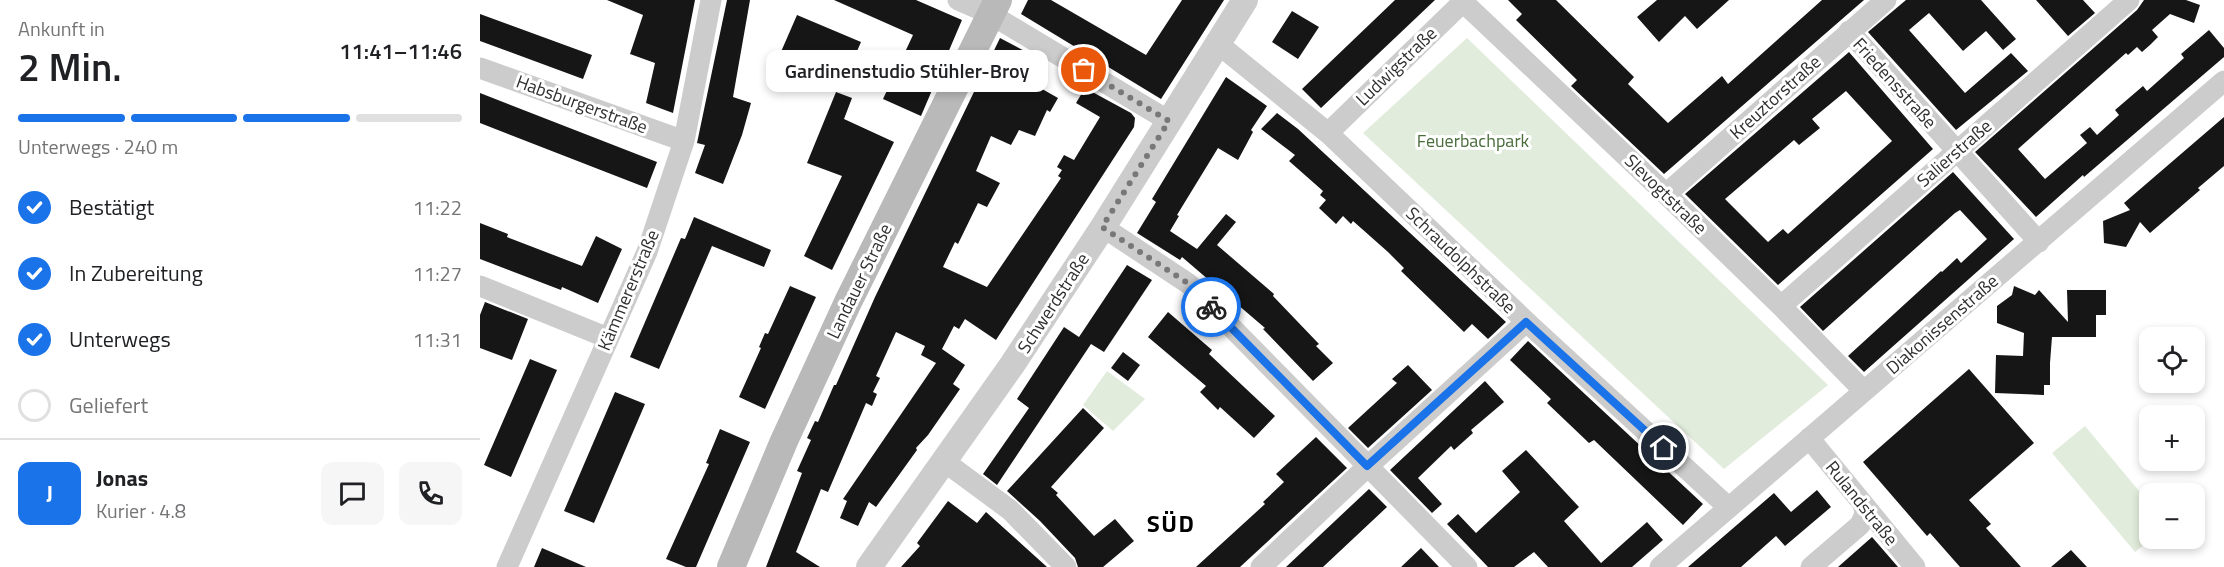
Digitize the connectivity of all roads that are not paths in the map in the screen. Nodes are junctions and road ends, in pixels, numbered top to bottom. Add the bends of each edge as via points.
1 (711, 0) edge
2 (958, 0) edge
3 (1245, 0) edge
4 (1463, 0) edge
5 (1886, 0) edge
6 (2128, 0) edge
7 (994, 7) edge
8 (1849, 31) junction
9 (1216, 43) junction
10 (480, 68) edge
11 (2224, 81) edge
12 (1169, 121) junction
13 (1328, 133) junction
14 (684, 141) junction
15 (1956, 150) junction
16 (1666, 194) junction
17 (1102, 227) junction
18 (2039, 242) junction
19 (480, 286) edge
20 (1780, 306) junction
21 (1526, 322) junction
22 (608, 338) junction
23 (1864, 391) junction
24 (1809, 438) junction
25 (945, 462) junction
26 (1367, 466) junction
27 (1728, 507) junction
28 (1864, 508) junction
29 (507, 567) edge
30 (731, 567) edge
31 (869, 567) edge
32 (1066, 567) edge
33 (1261, 567) edge
34 (1467, 567) edge
35 (1660, 567) edge
36 (1811, 567) edge
37 (1915, 567) edge

1 - 14 street, Kämmererstraße
2 - 7 street
3 - 9 street, Schwerdstraße
4 - 13 street, Ludwigstraße
4 - 16 street, Slevogtstraße
5 - 8 street, Kreuztorstraße
6 - 15 street, Salierstraße
7 - 12 street
7 - 30 main road, Landauer Straße via 844,313
8 - 15 street, Friedensstraße
8 - 16 street, Kreuztorstraße
9 - 12 street, Schwerdstraße
9 - 13 street, Schraudolphstraße
10 - 14 street, Habsburgerstraße
11 - 18 street, Diakonissenstraße
12 - 17 street, Schwerdstraße
13 - 21 street, Schraudolphstraße
14 - 22 street, Kämmererstraße via 647,252
15 - 18 street, Friedensstraße
15 - 20 street, Salierstraße
16 - 20 street, Slevogtstraße
17 - 25 street, Schwerdstraße
17 - 26 street via 1189,284
18 - 23 street, Diakonissenstraße
19 - 22 street
20 - 23 street, Slevogtstraße
21 - 26 street
21 - 27 street, Schraudolphstraße
22 - 29 street, Kämmererstraße
23 - 24 street, Diakonissenstraße
24 - 27 street, Diakonissenstraße
24 - 28 street, Rulandstraße
25 - 31 street, Schwerdstraße
25 - 32 street via 1010,510
26 - 33 street
26 - 34 street
27 - 35 street, Diakonissenstraße
28 - 36 street via 1860,525
28 - 37 street, Rulandstraße

